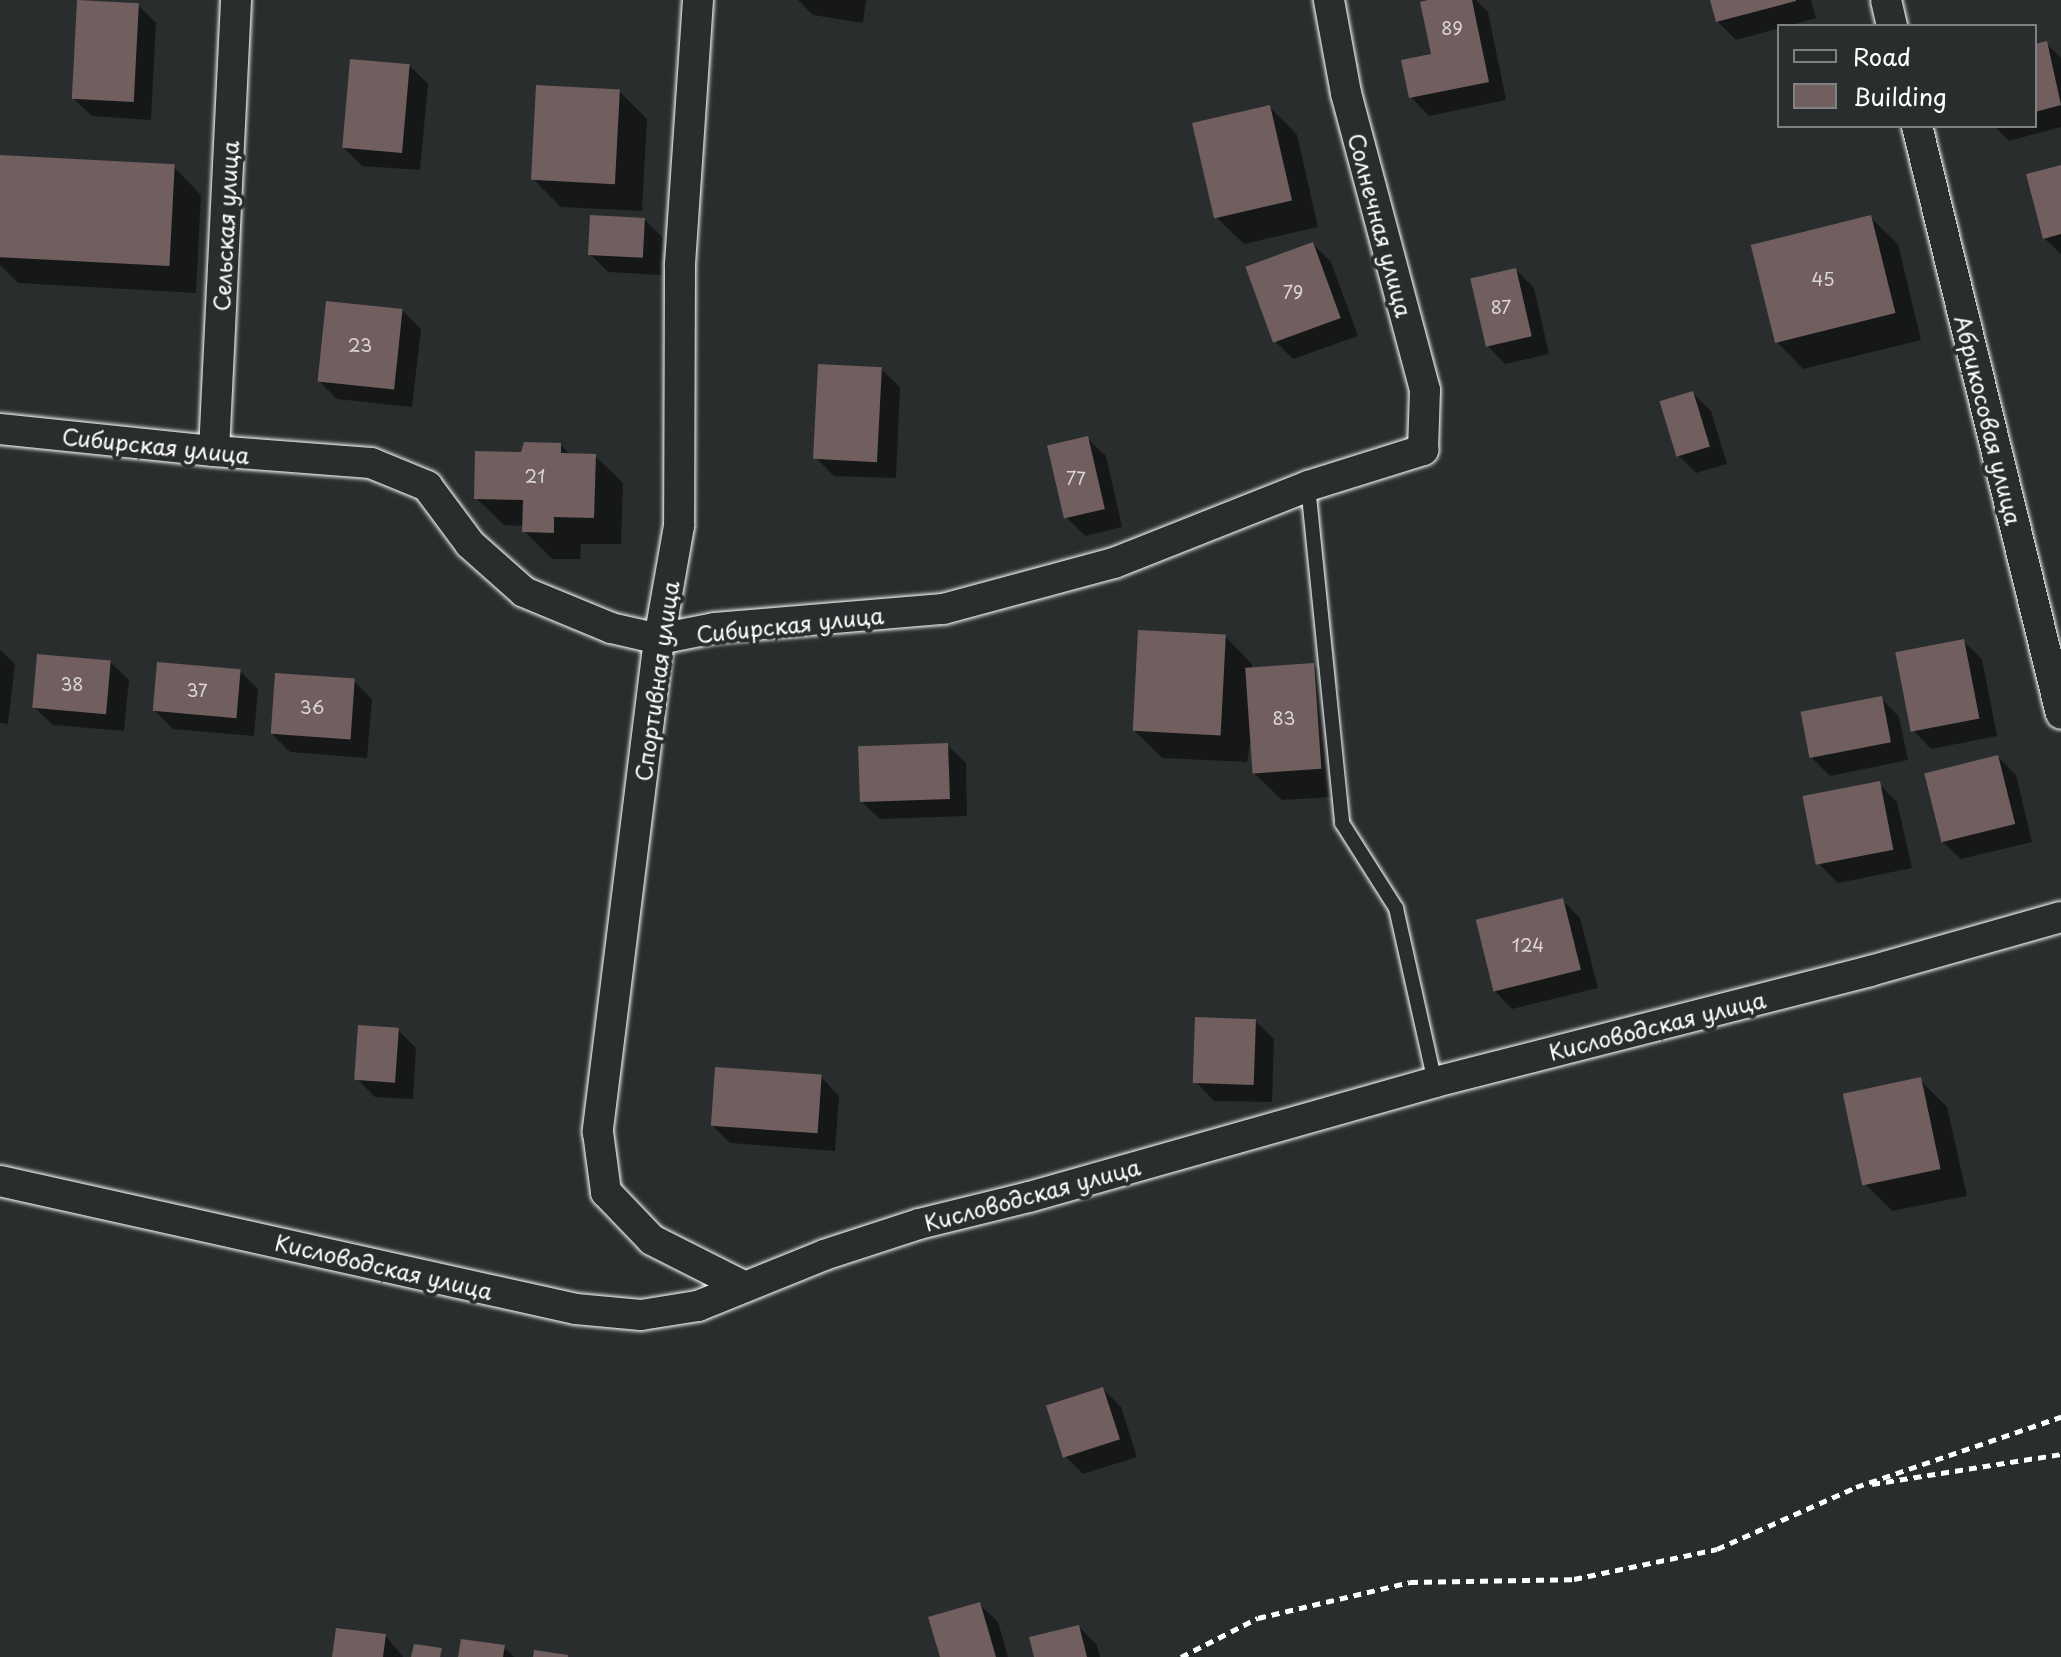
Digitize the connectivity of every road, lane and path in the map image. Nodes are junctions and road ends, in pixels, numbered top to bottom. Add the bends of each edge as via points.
1 (236, 0) edge
2 (698, 0) edge
3 (1329, 0) edge
4 (1886, 0) edge
5 (1892, 24) edge
6 (1917, 128) edge
7 (0, 429) edge
8 (1423, 450) joint
9 (214, 451) junction
10 (1308, 486) junction
11 (659, 639) junction
12 (2061, 714) edge
13 (2061, 917) edge
14 (1435, 1082) junction
15 (0, 1181) edge
16 (743, 1286) junction
17 (2061, 1417) edge
18 (2061, 1454) edge
19 (1856, 1487) junction
20 (1181, 1657) edge

1 - 9 street, Сельская улица
2 - 11 street, Спортивная улица via 680,266 679,526
3 - 8 street, Солнечная улица via 1346,93 1425,390
4 - 5 street
6 - 12 street, Абрикосовая улица
7 - 9 street, Сибирская улица
8 - 10 street, Сибирская улица
9 - 11 street, Сибирская улица via 371,463 427,486 470,544 524,592 611,628
10 - 11 street, Сибирская улица via 1114,563 943,609 715,628
10 - 14 lane via 1342,823 1396,908
11 - 16 street, Спортивная улица via 598,1132 606,1192 652,1240
13 - 14 street, Кисловодская улица
14 - 16 street, Кисловодская улица via 919,1224
15 - 16 street, Кисловодская улица via 576,1309 641,1315 698,1306
17 - 19 path
18 - 19 path
19 - 20 path via 1717,1549 1574,1579 1410,1582 1258,1618

